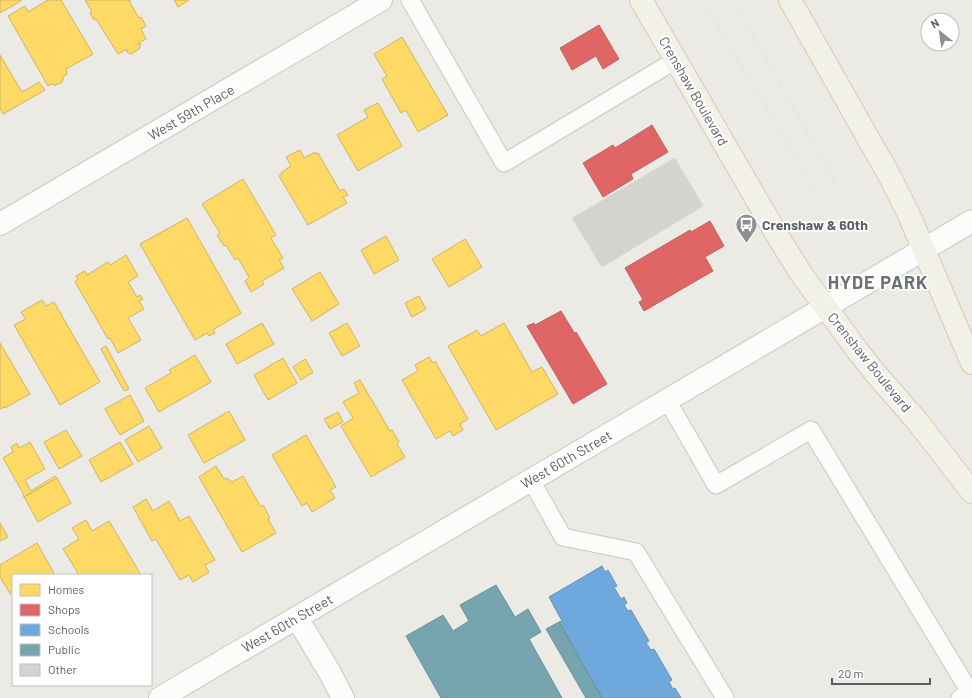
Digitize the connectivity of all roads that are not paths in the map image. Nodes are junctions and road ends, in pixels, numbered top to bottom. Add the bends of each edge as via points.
1 (381, 0) edge
2 (410, 0) edge
3 (641, 0) edge
4 (790, 0) edge
5 (676, 60) junction
6 (972, 221) edge
7 (0, 224) edge
8 (923, 250) junction
9 (826, 307) junction
10 (972, 363) edge
11 (667, 400) junction
12 (531, 480) junction
13 (972, 492) edge
14 (297, 618) junction
15 (968, 694) edge
16 (160, 698) edge
17 (343, 698) edge
18 (725, 698) edge

1 - 7 street, West 59th Place
2 - 5 lane via 504,163
3 - 5 main road, Crenshaw Boulevard
4 - 8 main road via 889,175
5 - 9 main road, Crenshaw Boulevard via 780,240
6 - 8 street, West 60th Street
8 - 9 street, West 60th Street
8 - 10 main road
9 - 11 street, West 60th Street
9 - 13 main road, Crenshaw Boulevard via 876,374 917,421
11 - 12 street, West 60th Street
11 - 15 lane via 716,485 810,430
12 - 14 street, West 60th Street
12 - 18 lane via 563,537 636,552
14 - 16 street, West 60th Street
14 - 17 street

